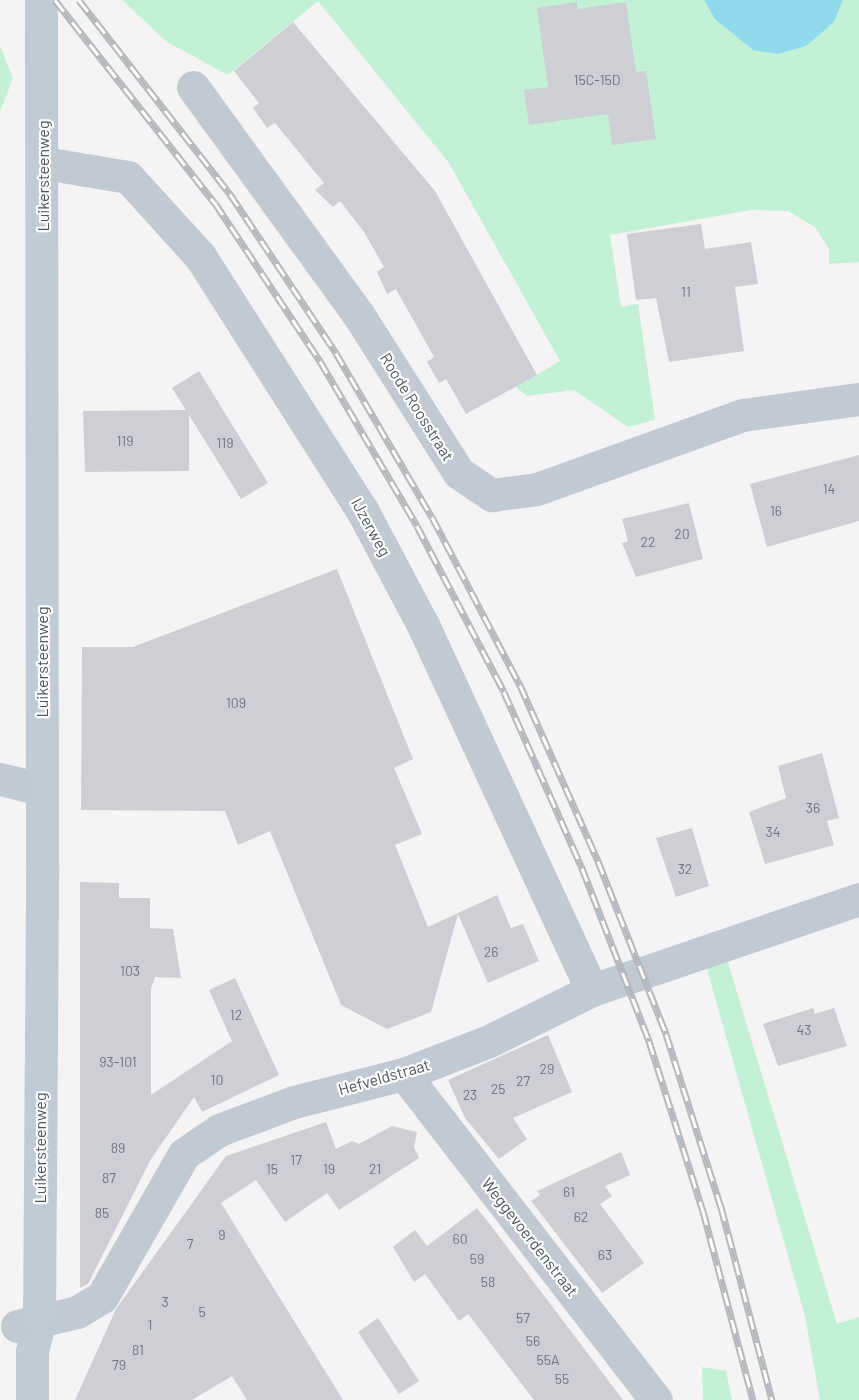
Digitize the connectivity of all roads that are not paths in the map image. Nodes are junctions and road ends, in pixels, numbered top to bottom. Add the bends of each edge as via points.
1 (41, 0) edge
2 (193, 87) dead end
3 (44, 163) junction
4 (859, 399) edge
5 (0, 779) edge
6 (41, 789) junction
7 (859, 898) edge
8 (592, 990) junction
9 (404, 1074) junction
10 (28, 1325) junction
11 (32, 1400) edge
12 (53, 1400) edge
13 (656, 1400) edge

1 - 3 main road, Luikersteenweg
2 - 4 street, Roode Roosstraat via 358,314 459,473 492,495 537,489 743,416
3 - 6 main road, Luikersteenweg
3 - 8 street, IJzerweg via 128,177 200,256 341,475 407,593
5 - 6 street
6 - 10 main road, Luikersteenweg
7 - 8 street, Hefveldstraat
8 - 9 street, Hefveldstraat via 489,1041
9 - 10 street, Hefveldstraat via 294,1102 219,1130 184,1154 102,1297 86,1308
9 - 13 street, Weggevoerdenstraat
10 - 11 main road, Luikersteenweg
10 - 12 main road, Luikersteenweg via 51,1354

